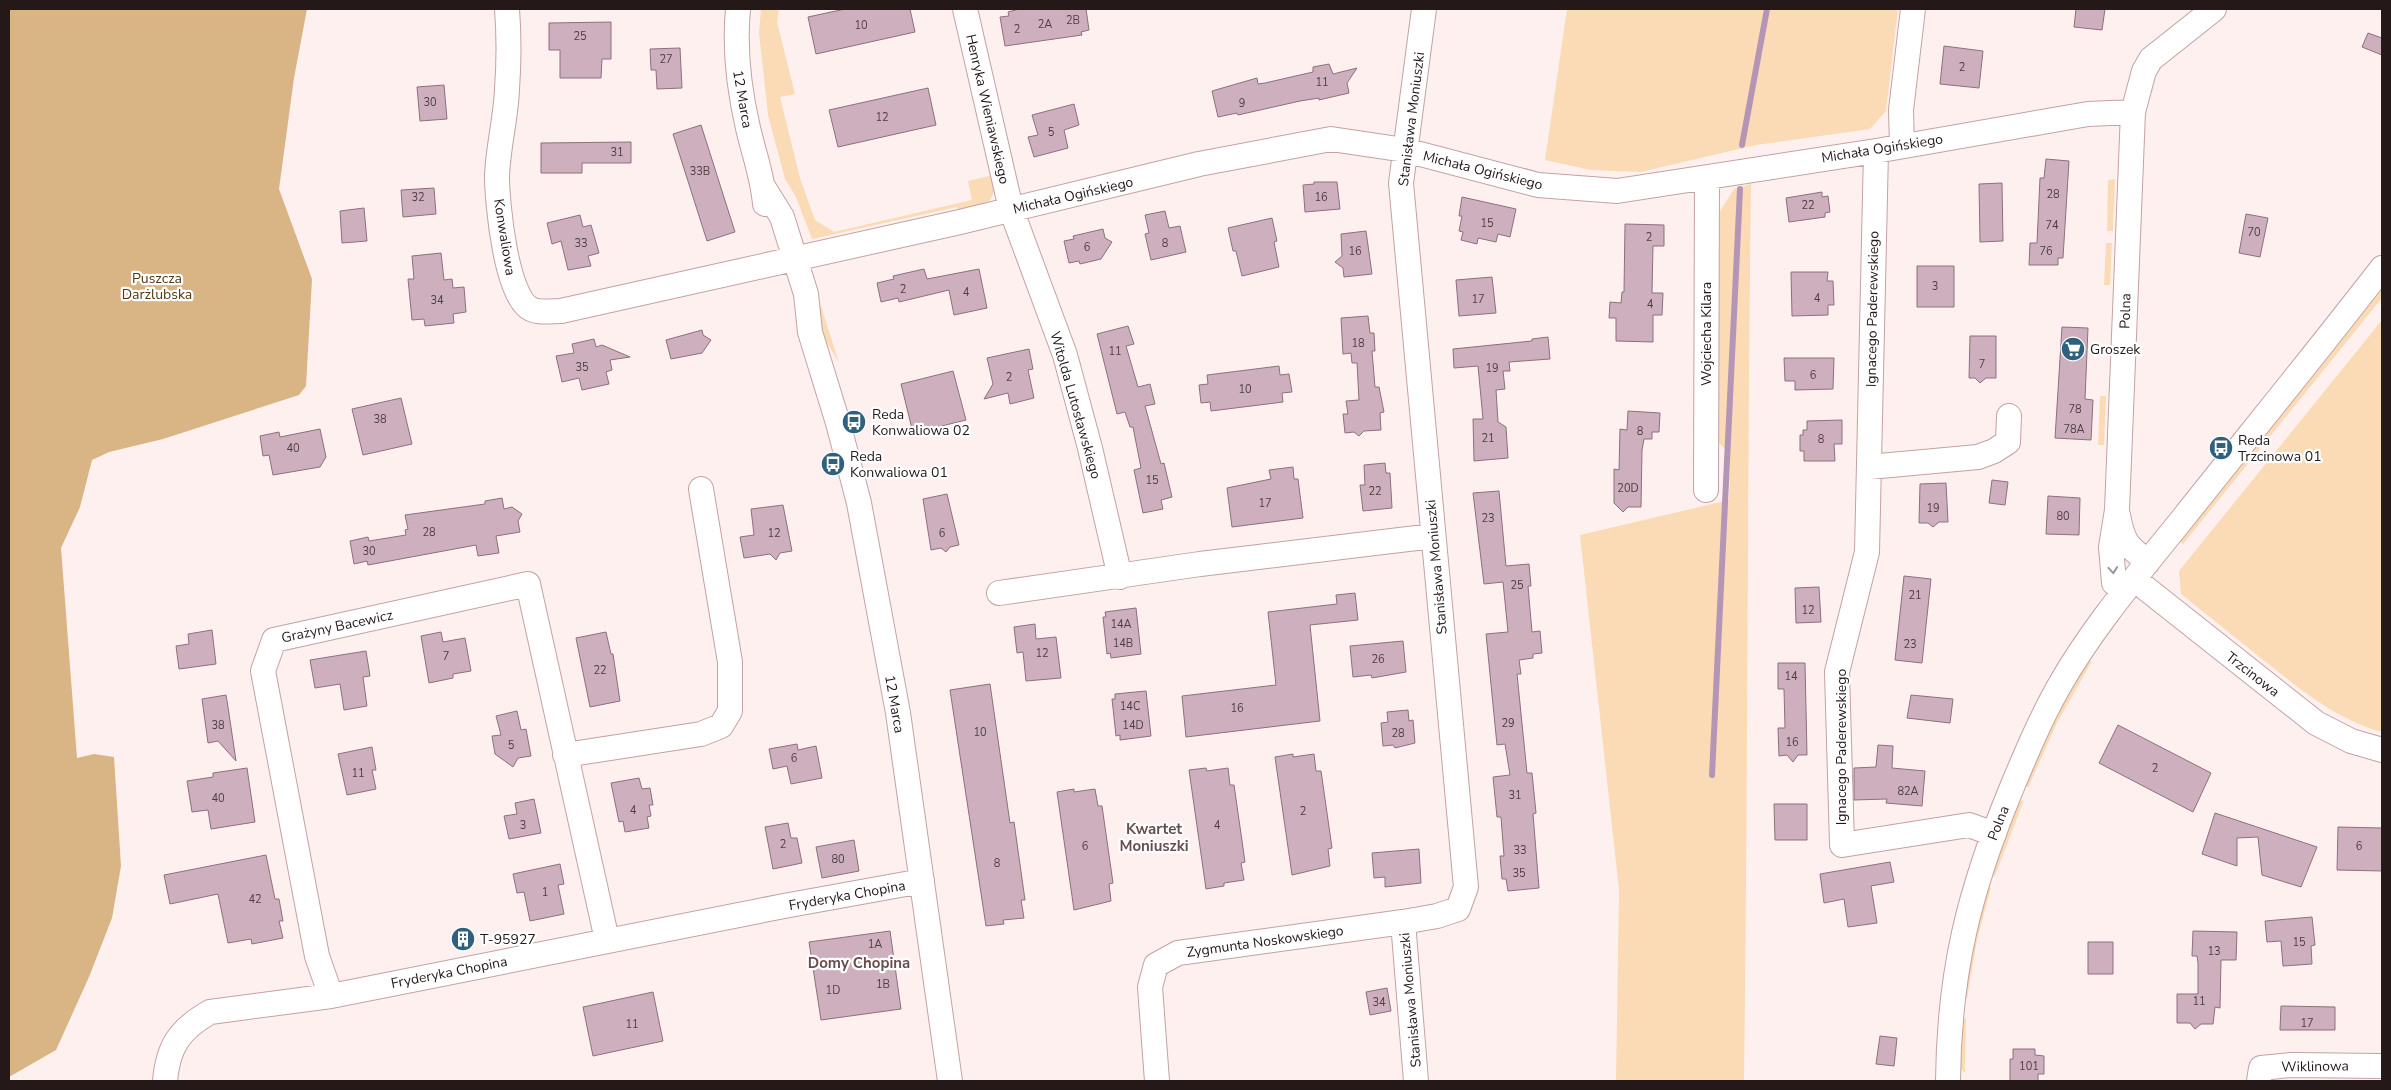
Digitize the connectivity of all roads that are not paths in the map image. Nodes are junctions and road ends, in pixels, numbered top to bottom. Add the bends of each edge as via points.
1 (507, 9) edge
2 (738, 9) edge
3 (965, 9) edge
4 (1424, 9) edge
5 (1913, 9) edge
6 (2214, 9) edge
7 (2133, 112) junction
8 (1902, 146) junction
9 (1405, 150) junction
10 (1876, 151) junction
11 (1707, 178) junction
12 (1011, 209) junction
13 (788, 261) junction
14 (2382, 268) edge
15 (2009, 416) dead end
16 (1868, 467) junction
17 (701, 489) dead end
18 (1706, 490) dead end
19 (2117, 510) junction
20 (1433, 536) junction
21 (1120, 576) junction
22 (2135, 578) junction
23 (999, 593) dead end
24 (2382, 750) edge
25 (566, 755) junction
26 (1994, 834) junction
27 (922, 882) junction
28 (1404, 922) junction
29 (607, 940) junction
30 (331, 996) junction
31 (2382, 1066) edge
32 (165, 1081) edge
33 (950, 1081) edge
34 (1157, 1081) edge
35 (1416, 1081) edge
36 (1948, 1081) edge
37 (2259, 1081) edge

1 - 13 street, Konwaliowa via 507,90 497,177 507,262 521,302 531,310 561,311
2 - 13 street, 12 Marca via 737,63 742,98 764,188 782,217
3 - 12 street, Henryka Wieniawskiego
4 - 9 street, Stanisława Moniuszki
5 - 8 street via 1902,110
6 - 7 street via 2152,59 2144,71
7 - 8 street, Michała Ogińskiego via 2088,114
7 - 19 street, Polna
8 - 10 street, Michała Ogińskiego
9 - 11 street, Michała Ogińskiego via 1538,185 1570,188 1617,190
9 - 12 street, Michała Ogińskiego via 1331,139 1200,164
9 - 20 street, Stanisława Moniuszki via 1401,182
10 - 11 street, Michała Ogińskiego
10 - 16 street, Ignacego Paderewskiego
11 - 18 street, Wojciecha Kilara
12 - 13 street, Michała Ogińskiego
12 - 21 street, Witolda Lutosławskiego via 1065,355
13 - 27 street, 12 Marca via 808,299 810,332 859,503 898,713
14 - 22 street, Polna
15 - 16 street via 2008,442 1994,451 1978,456
16 - 26 street, Ignacego Paderewskiego via 1867,552 1837,672 1842,845 1969,825
17 - 25 street via 730,662 730,711 721,726 701,734
19 - 22 street, Polna
19 -> 22 street, Polna via 2111,547 2114,583
20 - 21 street
20 - 28 street, Stanisława Moniuszki via 1466,887 1458,909
21 - 23 street
22 - 24 street, Trzcinowa via 2316,723 2351,741
22 - 26 street, Polna via 2080,652 2050,704 2028,748
25 - 29 street, Grażyny Bacewicz
25 - 30 street, Grażyny Bacewicz via 528,584 274,640 263,671 317,956
26 - 36 street, Polna via 1976,884 1958,955 1950,1024
27 - 29 street, Fryderyka Chopina
27 - 33 street, 12 Marca
28 - 34 street, Zygmunta Noskowskiego via 1178,953 1156,965 1150,987
28 - 35 street, Stanisława Moniuszki
29 - 30 street, Fryderyka Chopina
30 - 32 street, Fryderyka Chopina via 210,1012 179,1037 167,1058
31 - 37 street, Wiklinowa via 2291,1065 2261,1068

